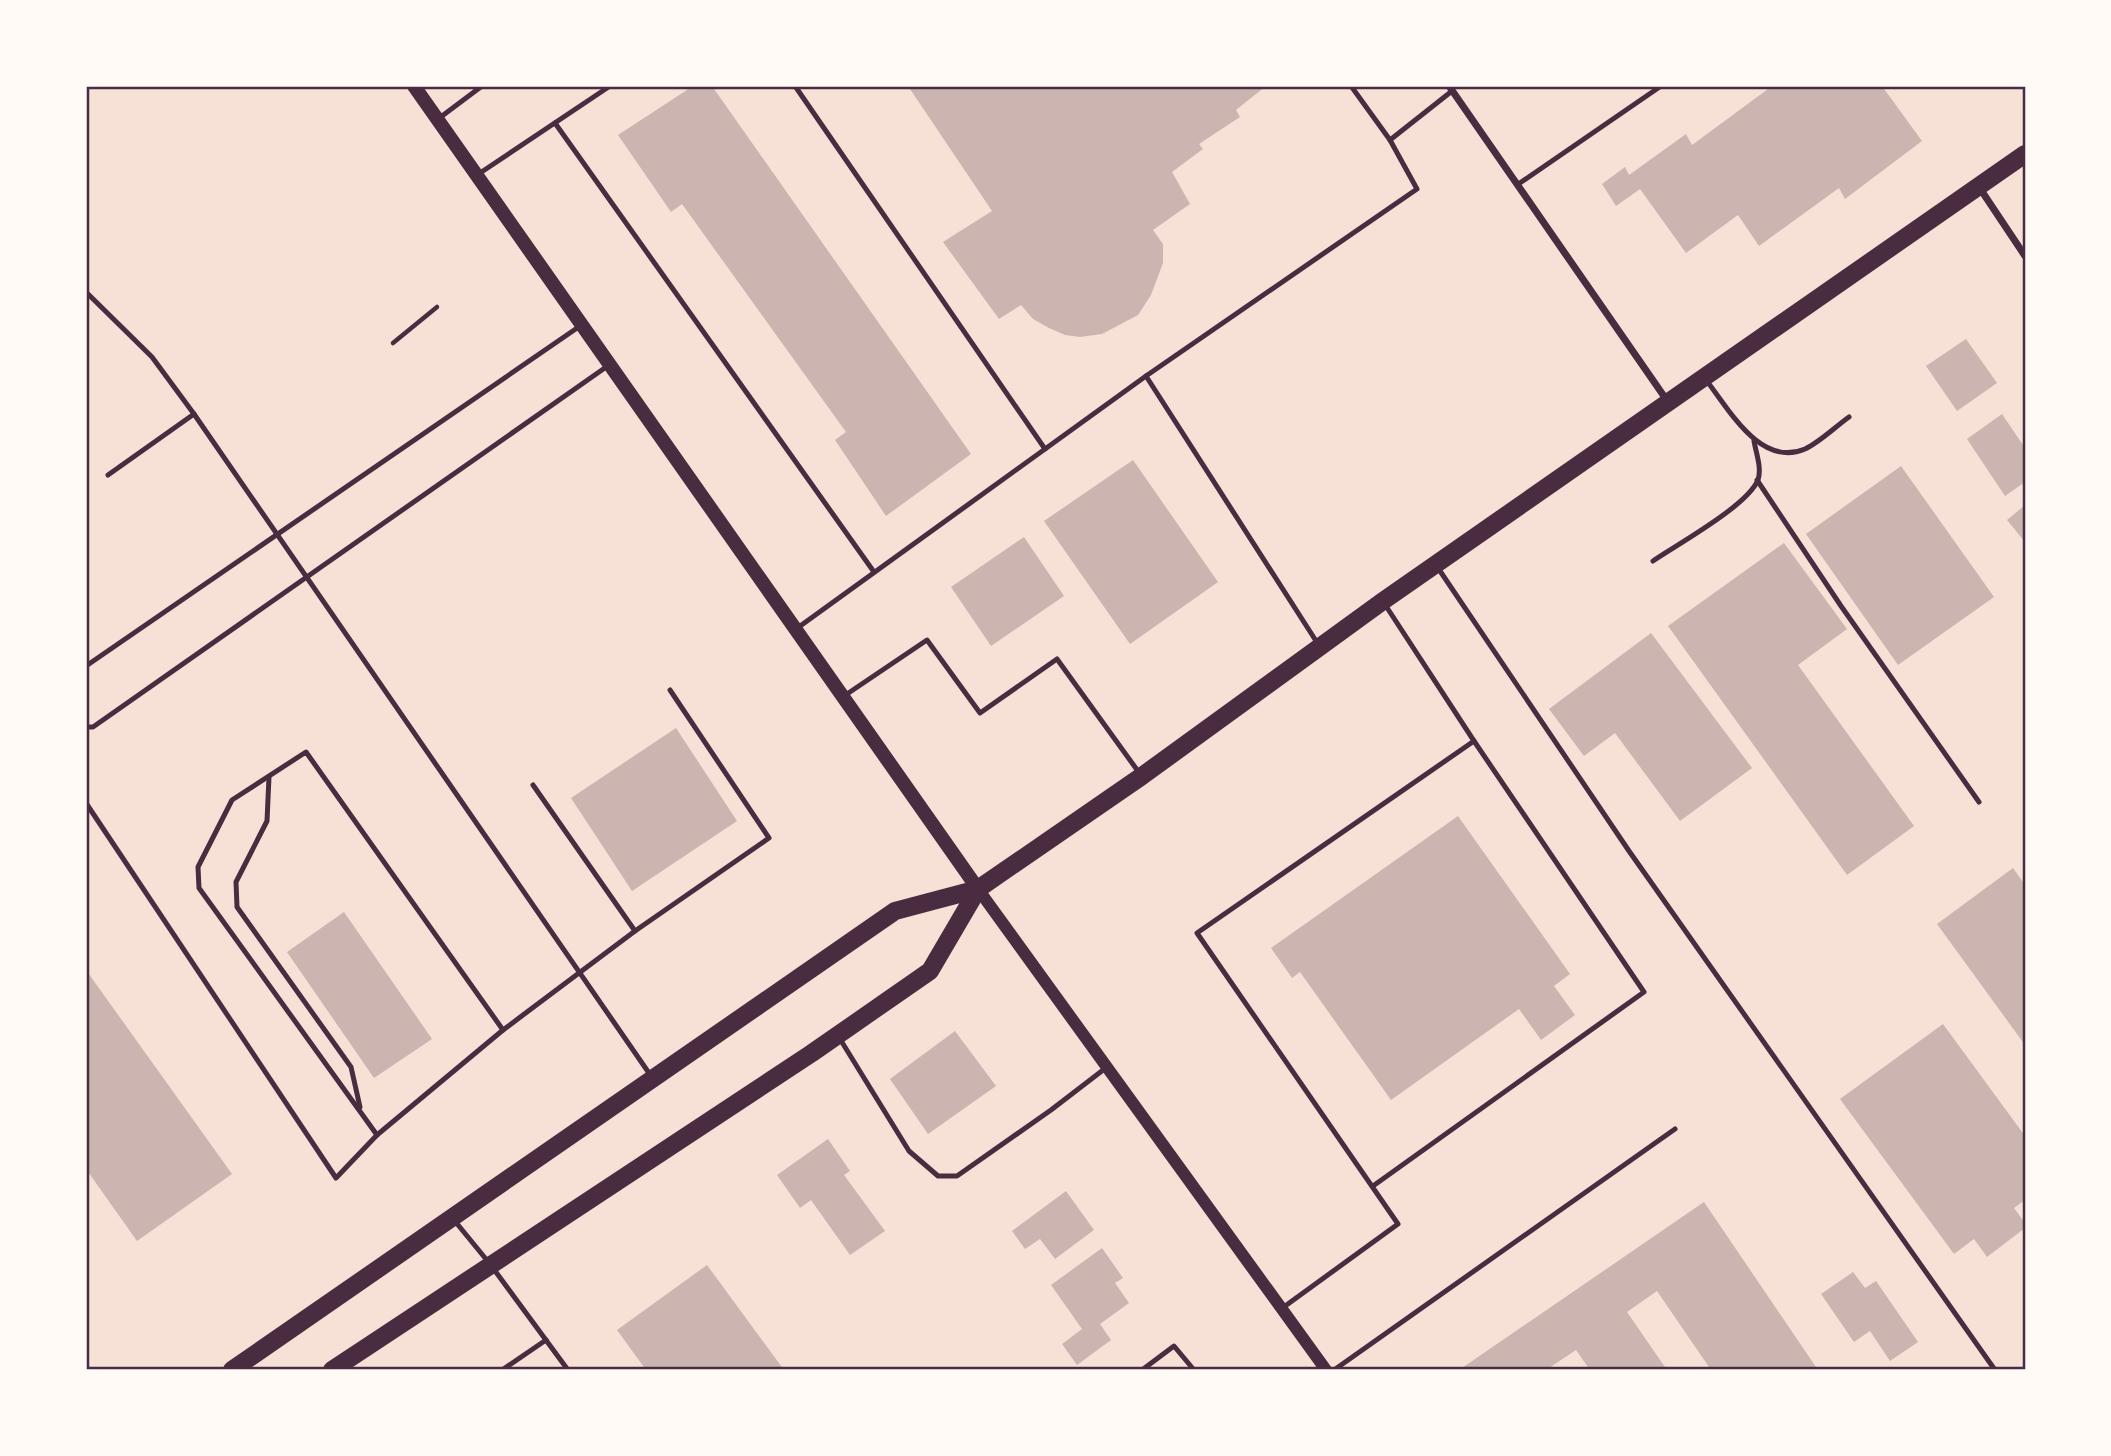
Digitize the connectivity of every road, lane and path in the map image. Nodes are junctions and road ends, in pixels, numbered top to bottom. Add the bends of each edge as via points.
1 (414, 86) edge
2 (482, 86) edge
3 (610, 86) edge
4 (795, 86) edge
5 (1351, 86) edge
6 (1661, 86) edge
7 (1451, 89) edge
8 (438, 119) junction
9 (555, 123) junction
10 (1390, 140) junction
11 (2025, 154) edge
12 (477, 175) junction
13 (1517, 185) junction
14 (1978, 187) junction
15 (2025, 256) edge
16 (86, 292) edge
17 (436, 307) dead end
18 (583, 325) junction
19 (393, 343) dead end
20 (609, 364) junction
21 (1146, 376) junction
22 (1704, 378) junction
23 (1668, 403) junction
24 (194, 414) junction
25 (1849, 417) dead end
26 (1754, 441) junction
27 (1045, 449) junction
28 (108, 475) dead end
29 (1758, 480) junction
30 (278, 534) junction
31 (1653, 561) dead end
32 (1436, 564) junction
33 (874, 572) junction
34 (306, 577) junction
35 (1383, 601) junction
36 (796, 629) junction
37 (1320, 646) junction
38 (86, 666) edge
39 (670, 690) dead end
40 (843, 697) junction
41 (86, 727) edge
42 (1474, 741) junction
43 (1142, 776) junction
44 (270, 777) junction
45 (533, 785) dead end
46 (1979, 802) dead end
47 (86, 803) edge
48 (978, 889) junction
49 (635, 930) junction
50 (580, 974) junction
51 (503, 1030) junction
52 (838, 1035) junction
53 (1107, 1067) junction
54 (652, 1079) junction
55 (361, 1112) junction
56 (1675, 1129) dead end
57 (377, 1135) junction
58 (1373, 1186) junction
59 (452, 1218) junction
60 (490, 1264) junction
61 (1281, 1309) junction
62 (546, 1340) junction
63 (232, 1370) edge
64 (332, 1370) edge
65 (502, 1370) edge
66 (568, 1370) edge
67 (1142, 1370) edge
68 (1194, 1370) edge
69 (1326, 1370) edge
70 (1334, 1370) edge
71 (1995, 1370) edge

1 - 8 main road
2 - 8 lane
3 - 9 lane
4 - 27 lane
5 - 10 lane
6 - 13 lane
7 - 10 lane
7 - 13 street
8 - 12 main road
9 - 12 lane
9 - 33 lane
10 - 21 lane via 1417,189
11 - 14 main road
12 - 18 main road
13 - 23 street
14 - 15 street
14 - 22 main road
16 - 24 lane via 152,357
17 - 19 path
18 - 20 main road
18 - 30 lane
20 - 34 lane
20 - 36 main road
21 - 27 lane
21 - 37 lane
22 - 23 main road
22 - 26 lane
23 - 32 main road
24 - 28 lane
24 - 30 lane
25 - 26 lane via 1804,449 1783,453
26 - 29 lane
27 - 33 lane
29 - 31 lane via 1732,509
29 - 46 lane
30 - 34 lane
30 - 38 lane
32 - 35 main road
32 - 71 lane via 1629,850
33 - 36 lane
34 - 41 lane via 93,727
34 - 50 lane
35 - 37 main road
35 - 42 lane
36 - 40 main road
37 - 43 main road
39 - 49 lane via 769,838
40 - 43 lane via 927,639 980,713 1057,659
40 - 48 main road
42 - 58 lane via 1644,992
42 - 58 lane via 1198,933
43 - 48 main road
44 - 51 lane via 306,752
44 - 55 lane via 267,821 236,883 237,907 351,1067
44 - 55 lane via 232,800 198,867 199,888
45 - 49 lane
47 - 57 lane via 336,1178
48 - 52 main road via 930,971
48 - 53 street
48 - 54 main road via 895,911
49 - 50 lane
50 - 51 lane
50 - 54 lane
51 - 57 lane
52 - 53 lane via 909,1151 938,1176 957,1176
52 - 60 main road
53 - 61 street
54 - 59 main road
55 - 57 lane
56 - 70 lane
58 - 61 lane via 1398,1224
59 - 60 lane
59 - 63 main road
60 - 62 lane
60 - 64 main road
61 - 69 street
62 - 65 lane
62 - 66 lane
67 - 68 lane via 1174,1346

